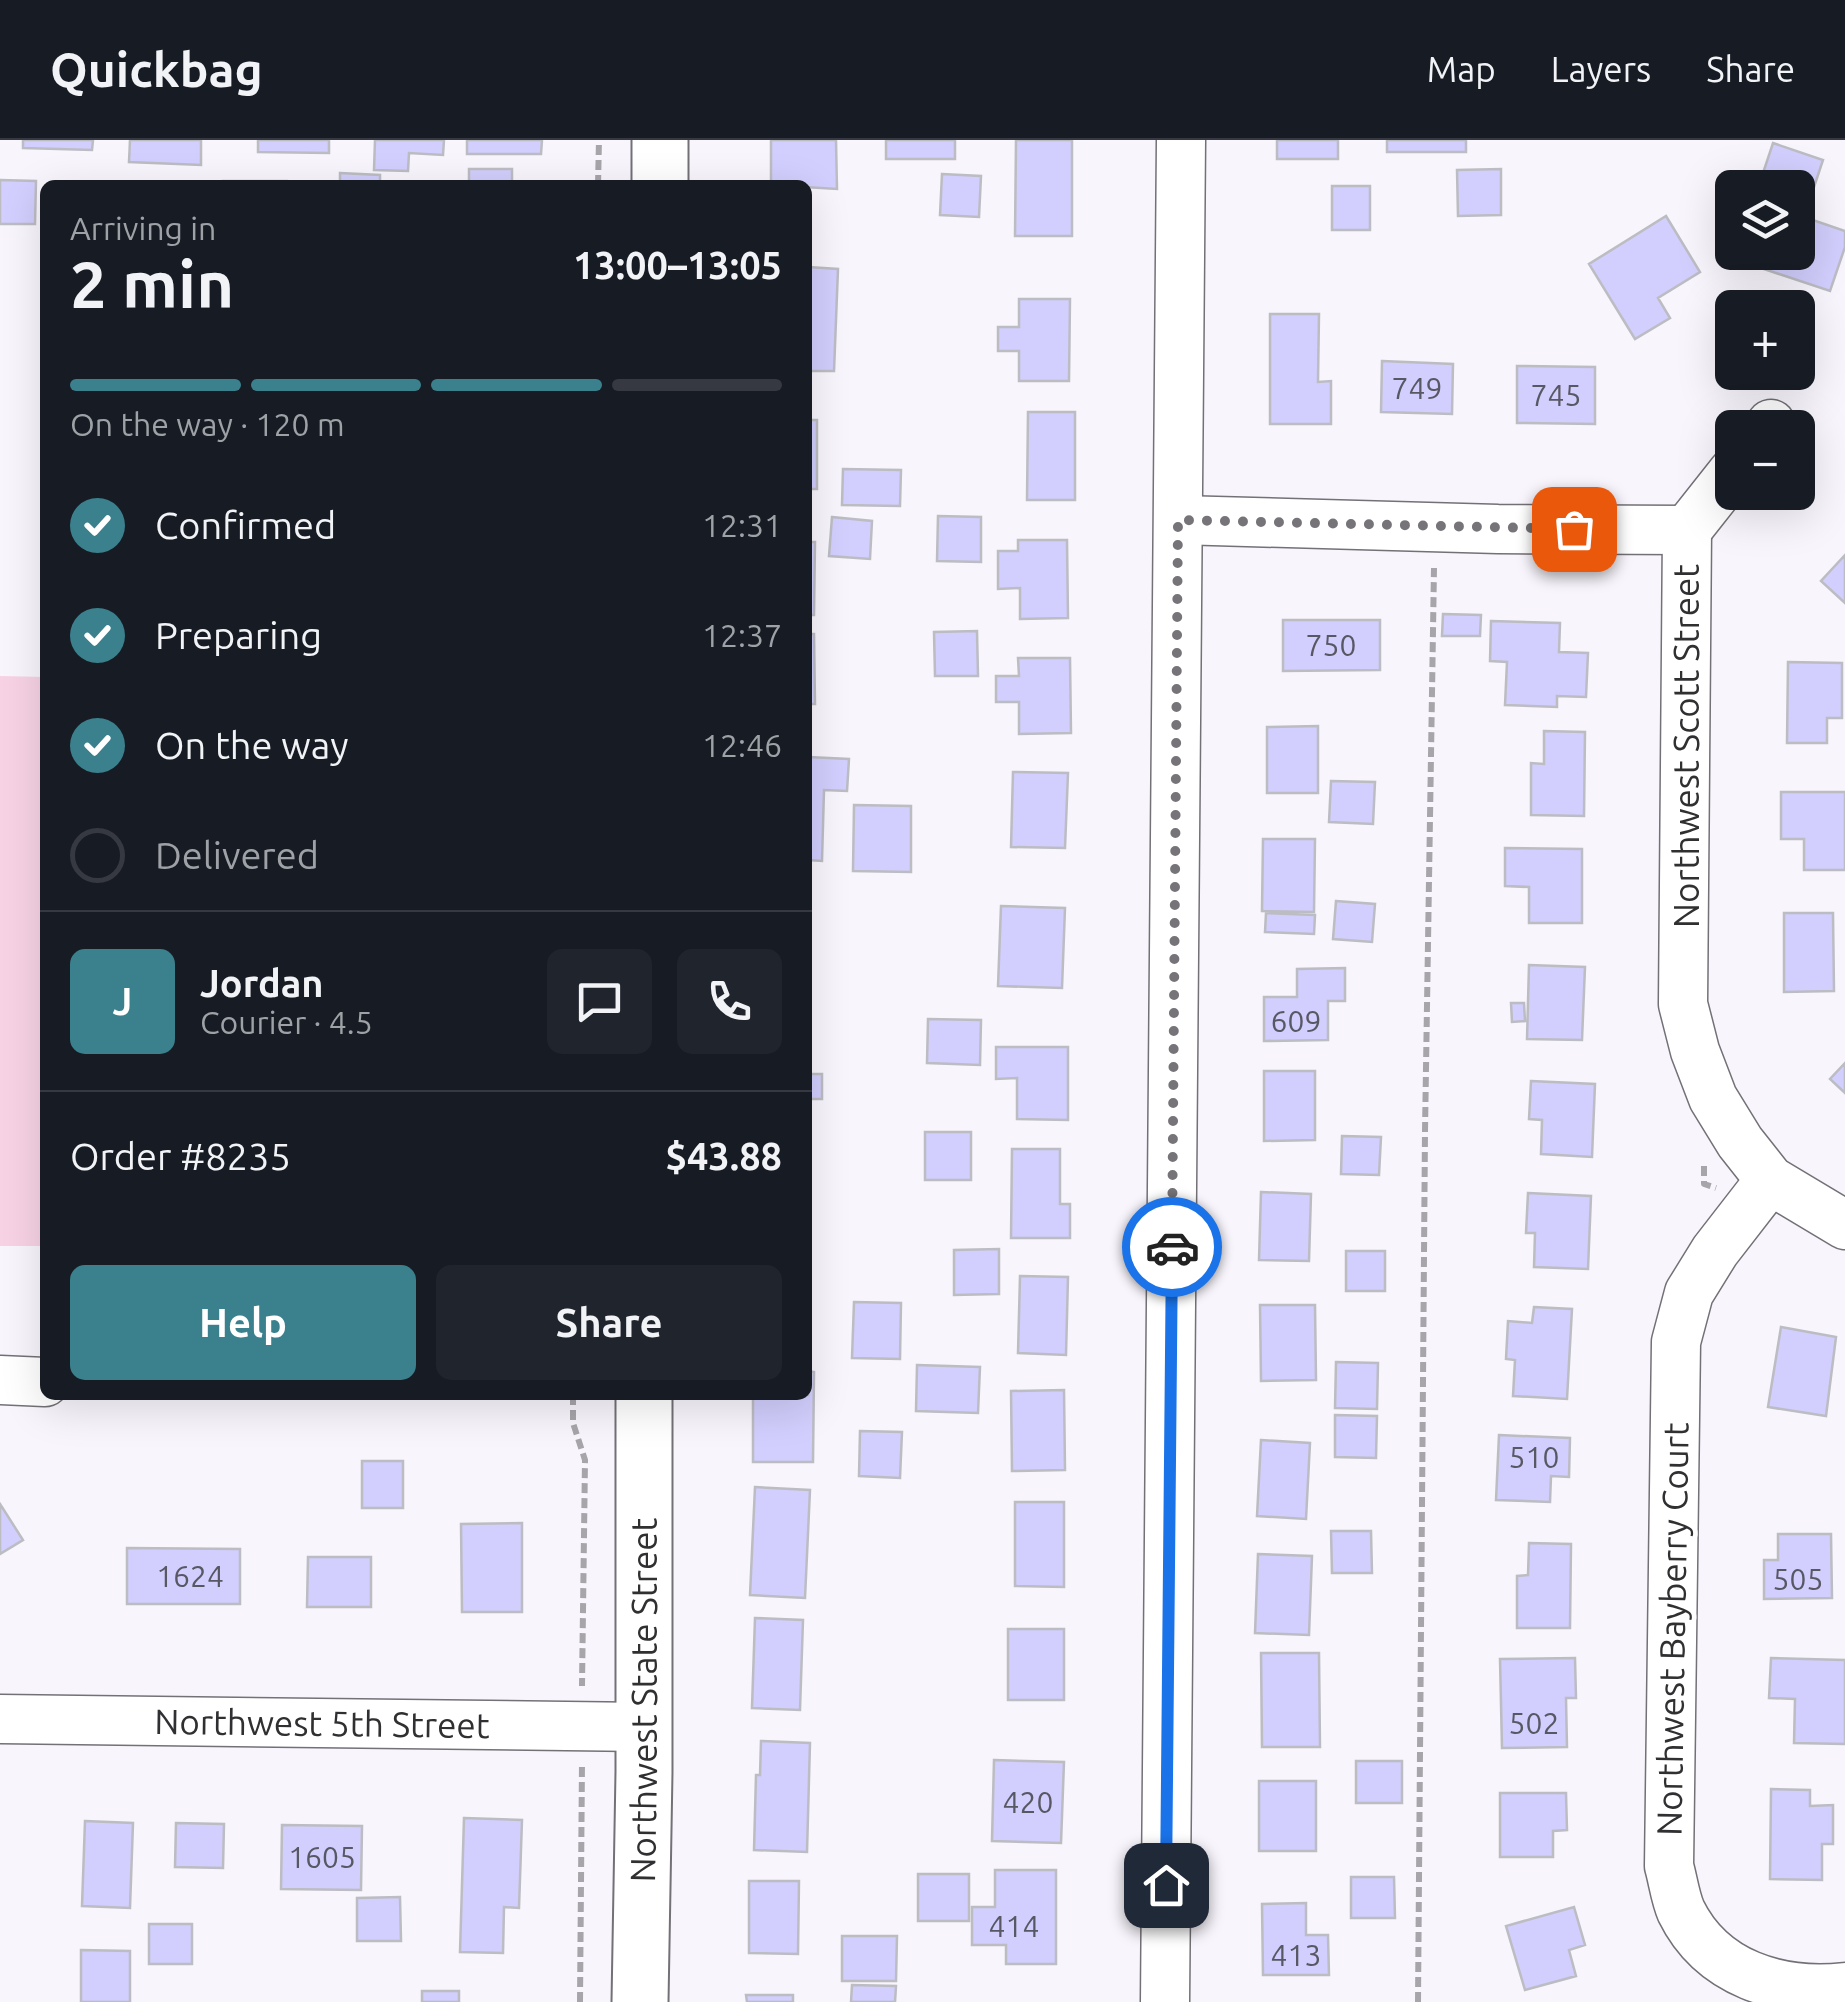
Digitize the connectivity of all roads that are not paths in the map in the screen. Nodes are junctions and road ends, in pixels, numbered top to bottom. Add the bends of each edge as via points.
1 (660, 140) edge
2 (1181, 140) edge
3 (660, 180) edge
4 (1715, 495) edge
5 (1178, 520) junction
6 (1687, 530) junction
7 (1770, 1180) junction
8 (1845, 1225) edge
9 (0, 1380) edge
10 (40, 1382) edge
11 (644, 1400) edge
12 (0, 1719) edge
13 (644, 1727) junction
14 (1845, 1987) edge
15 (640, 2002) edge
16 (1164, 2002) edge

1 - 3 main road
2 - 5 street
4 - 6 street
5 - 6 street, Northwest Scott Street
5 - 16 street
6 - 7 street, Northwest Scott Street via 1683,1004 1713,1098
7 - 8 street, Northwest Scott Street
7 - 14 street, Northwest Bayberry Court via 1688,1293 1676,1342 1669,1866 1680,1908 1724,1962 1786,1987
9 - 10 street
11 - 13 main road, Northwest State Street
12 - 13 street, Northwest 5th Street
13 - 15 main road, Northwest State Street

